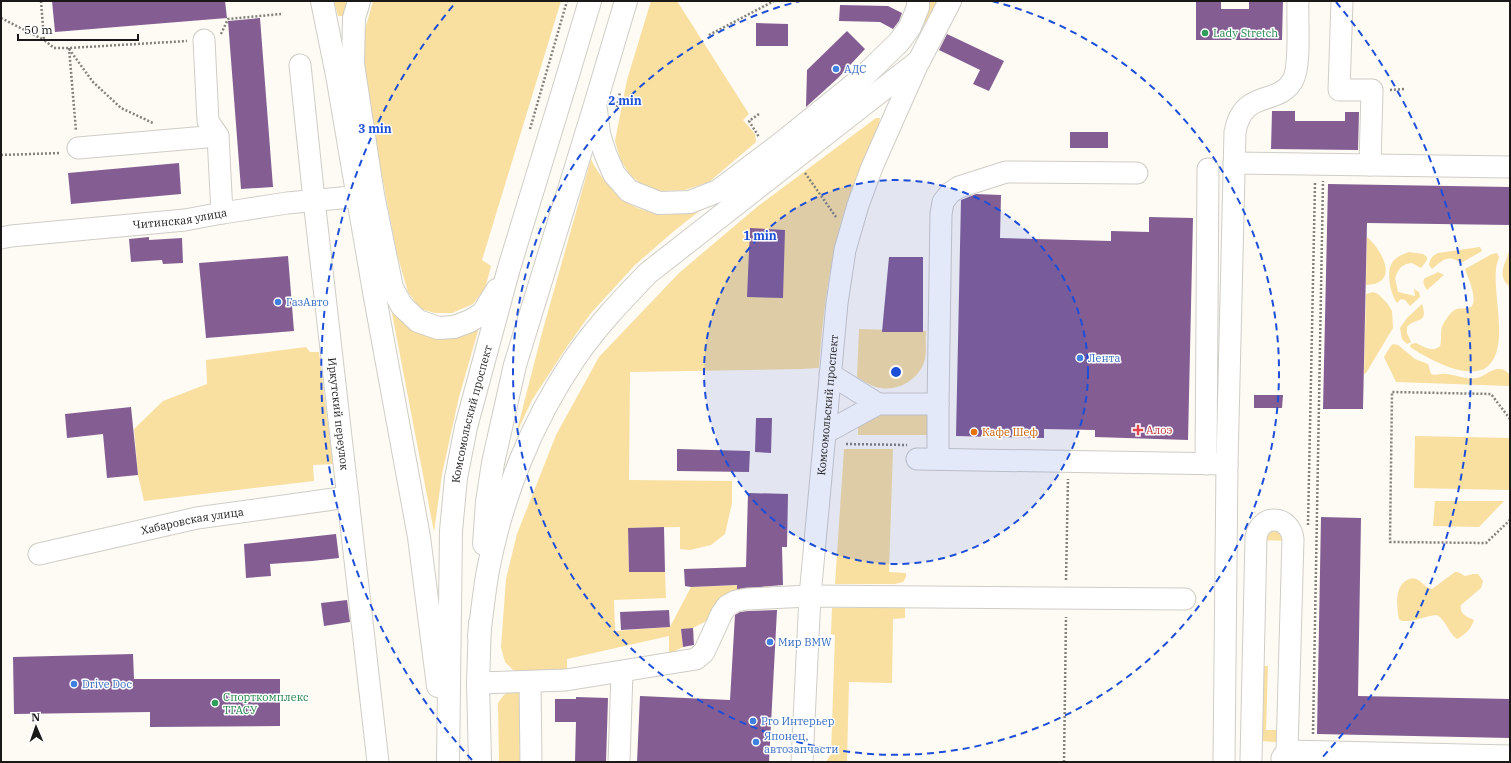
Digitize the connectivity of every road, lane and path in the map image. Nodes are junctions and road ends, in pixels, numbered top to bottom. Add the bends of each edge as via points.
1 (41, 1) edge
2 (322, 1) edge
3 (359, 1) edge
4 (567, 1) edge
5 (590, 1) edge
6 (626, 1) edge
7 (774, 1) edge
8 (918, 1) edge
9 (950, 1) edge
10 (1298, 1) edge
11 (1342, 1) edge
12 (281, 14) dead end
13 (1, 18) edge
14 (709, 35) dead end
15 (44, 40) junction
16 (204, 40) junction
17 (68, 48) junction
18 (919, 61) junction
19 (300, 65) dead end
20 (545, 78) dead end
21 (612, 83) junction
22 (595, 105) junction
23 (759, 114) dead end
24 (615, 116) dead end
25 (218, 136) junction
26 (169, 140) junction
27 (760, 140) dead end
28 (78, 148) junction
29 (1, 154) edge
30 (795, 158) junction
31 (1234, 164) junction
32 (1320, 165) junction
33 (1370, 165) junction
34 (1510, 167) edge
35 (1208, 169) dead end
36 (1137, 173) dead end
37 (366, 196) junction
38 (314, 200) junction
39 (222, 213) junction
40 (849, 237) junction
41 (1, 238) edge
42 (509, 268) junction
43 (830, 374) junction
44 (878, 404) junction
45 (938, 404) junction
46 (1510, 419) edge
47 (833, 438) junction
48 (914, 452) joint
49 (938, 459) junction
50 (1206, 464) junction
51 (1227, 464) junction
52 (348, 497) junction
53 (1510, 520) edge
54 (1308, 530) dead end
55 (39, 554) dead end
56 (810, 596) junction
57 (1185, 599) dead end
58 (479, 636) junction
59 (622, 672) junction
60 (530, 682) junction
61 (478, 683) junction
62 (1313, 739) dead end
63 (1510, 756) edge
64 (1285, 757) edge
65 (1250, 761) edge
66 (378, 762) edge
67 (448, 762) edge
68 (480, 762) edge
69 (531, 762) edge
70 (619, 762) edge
71 (802, 762) edge
72 (1224, 762) edge

1 - 15 path
2 - 37 main road
3 - 37 main road via 354,24 353,64
4 - 20 path
5 - 42 main road, Комсомольский проспект
6 - 21 main road
7 - 14 path
8 - 22 main road via 910,27 899,42 862,78 718,191 690,202 659,203 629,192 614,174 605,153
9 - 18 main road
10 - 31 street via 1296,73 1285,88 1248,106 1241,113 1235,132
11 - 33 street via 1339,90 1372,90
12 - 16 path via 228,19 220,35
13 - 15 path
15 - 17 path via 54,48
16 - 17 path
16 - 25 street via 208,121
17 - 26 path via 93,82 121,108 167,131
17 - 28 path
18 - 30 main road
18 - 40 street, Комсомольский проспект via 872,167
19 - 38 street, Иркутский переулок
21 - 22 main road
21 - 24 path
22 - 58 main road via 515,365 493,463 487,502
23 - 27 path via 749,121
25 - 26 street
25 - 39 street
26 - 28 street
28 - 29 path via 64,153
30 - 40 path
30 - 58 main road via 648,273 609,314 575,358 546,406 505,504 488,570
31 - 32 street
31 - 51 street
32 - 33 street
32 - 54 path
32 - 62 path
33 - 34 street
35 - 50 street
36 - 45 street via 1006,172 960,187 950,193 941,214
37 - 38 street, Читинская улица
37 - 42 main road via 392,288 402,306 418,321 438,328 454,327 470,321 483,313
37 - 67 main road via 419,537
38 - 39 street, Читинская улица
38 - 52 street, Иркутский переулок
39 - 41 street, Читинская улица via 185,220
40 - 43 street, Комсомольский проспект via 837,303
42 - 67 main road, Комсомольский проспект via 466,427 456,478 451,531
43 - 44 street
43 - 47 street, Комсомольский проспект
44 - 45 street
44 - 47 street
45 - 49 street
46 - 53 path via 1491,394 1392,392 1390,542 1486,543
47 - 48 path
47 - 56 street, Комсомольский проспект
48 - 49 street
49 - 50 street
50 - 51 street
51 - 72 street
52 - 55 street, Хабаровская улица via 197,518
52 - 66 street, Иркутский переулок
56 - 57 street
56 - 59 street via 736,601 727,606 722,613 704,652 696,659
56 - 71 street, Комсомольский проспект
58 - 61 main road
59 - 60 street
59 - 70 street
60 - 61 street
60 - 69 street
61 - 68 main road
63 - 64 street
64 - 65 street via 1269,752 1256,755
64 - 65 street via 1293,539 1290,528 1281,521 1270,520 1260,527 1256,537

